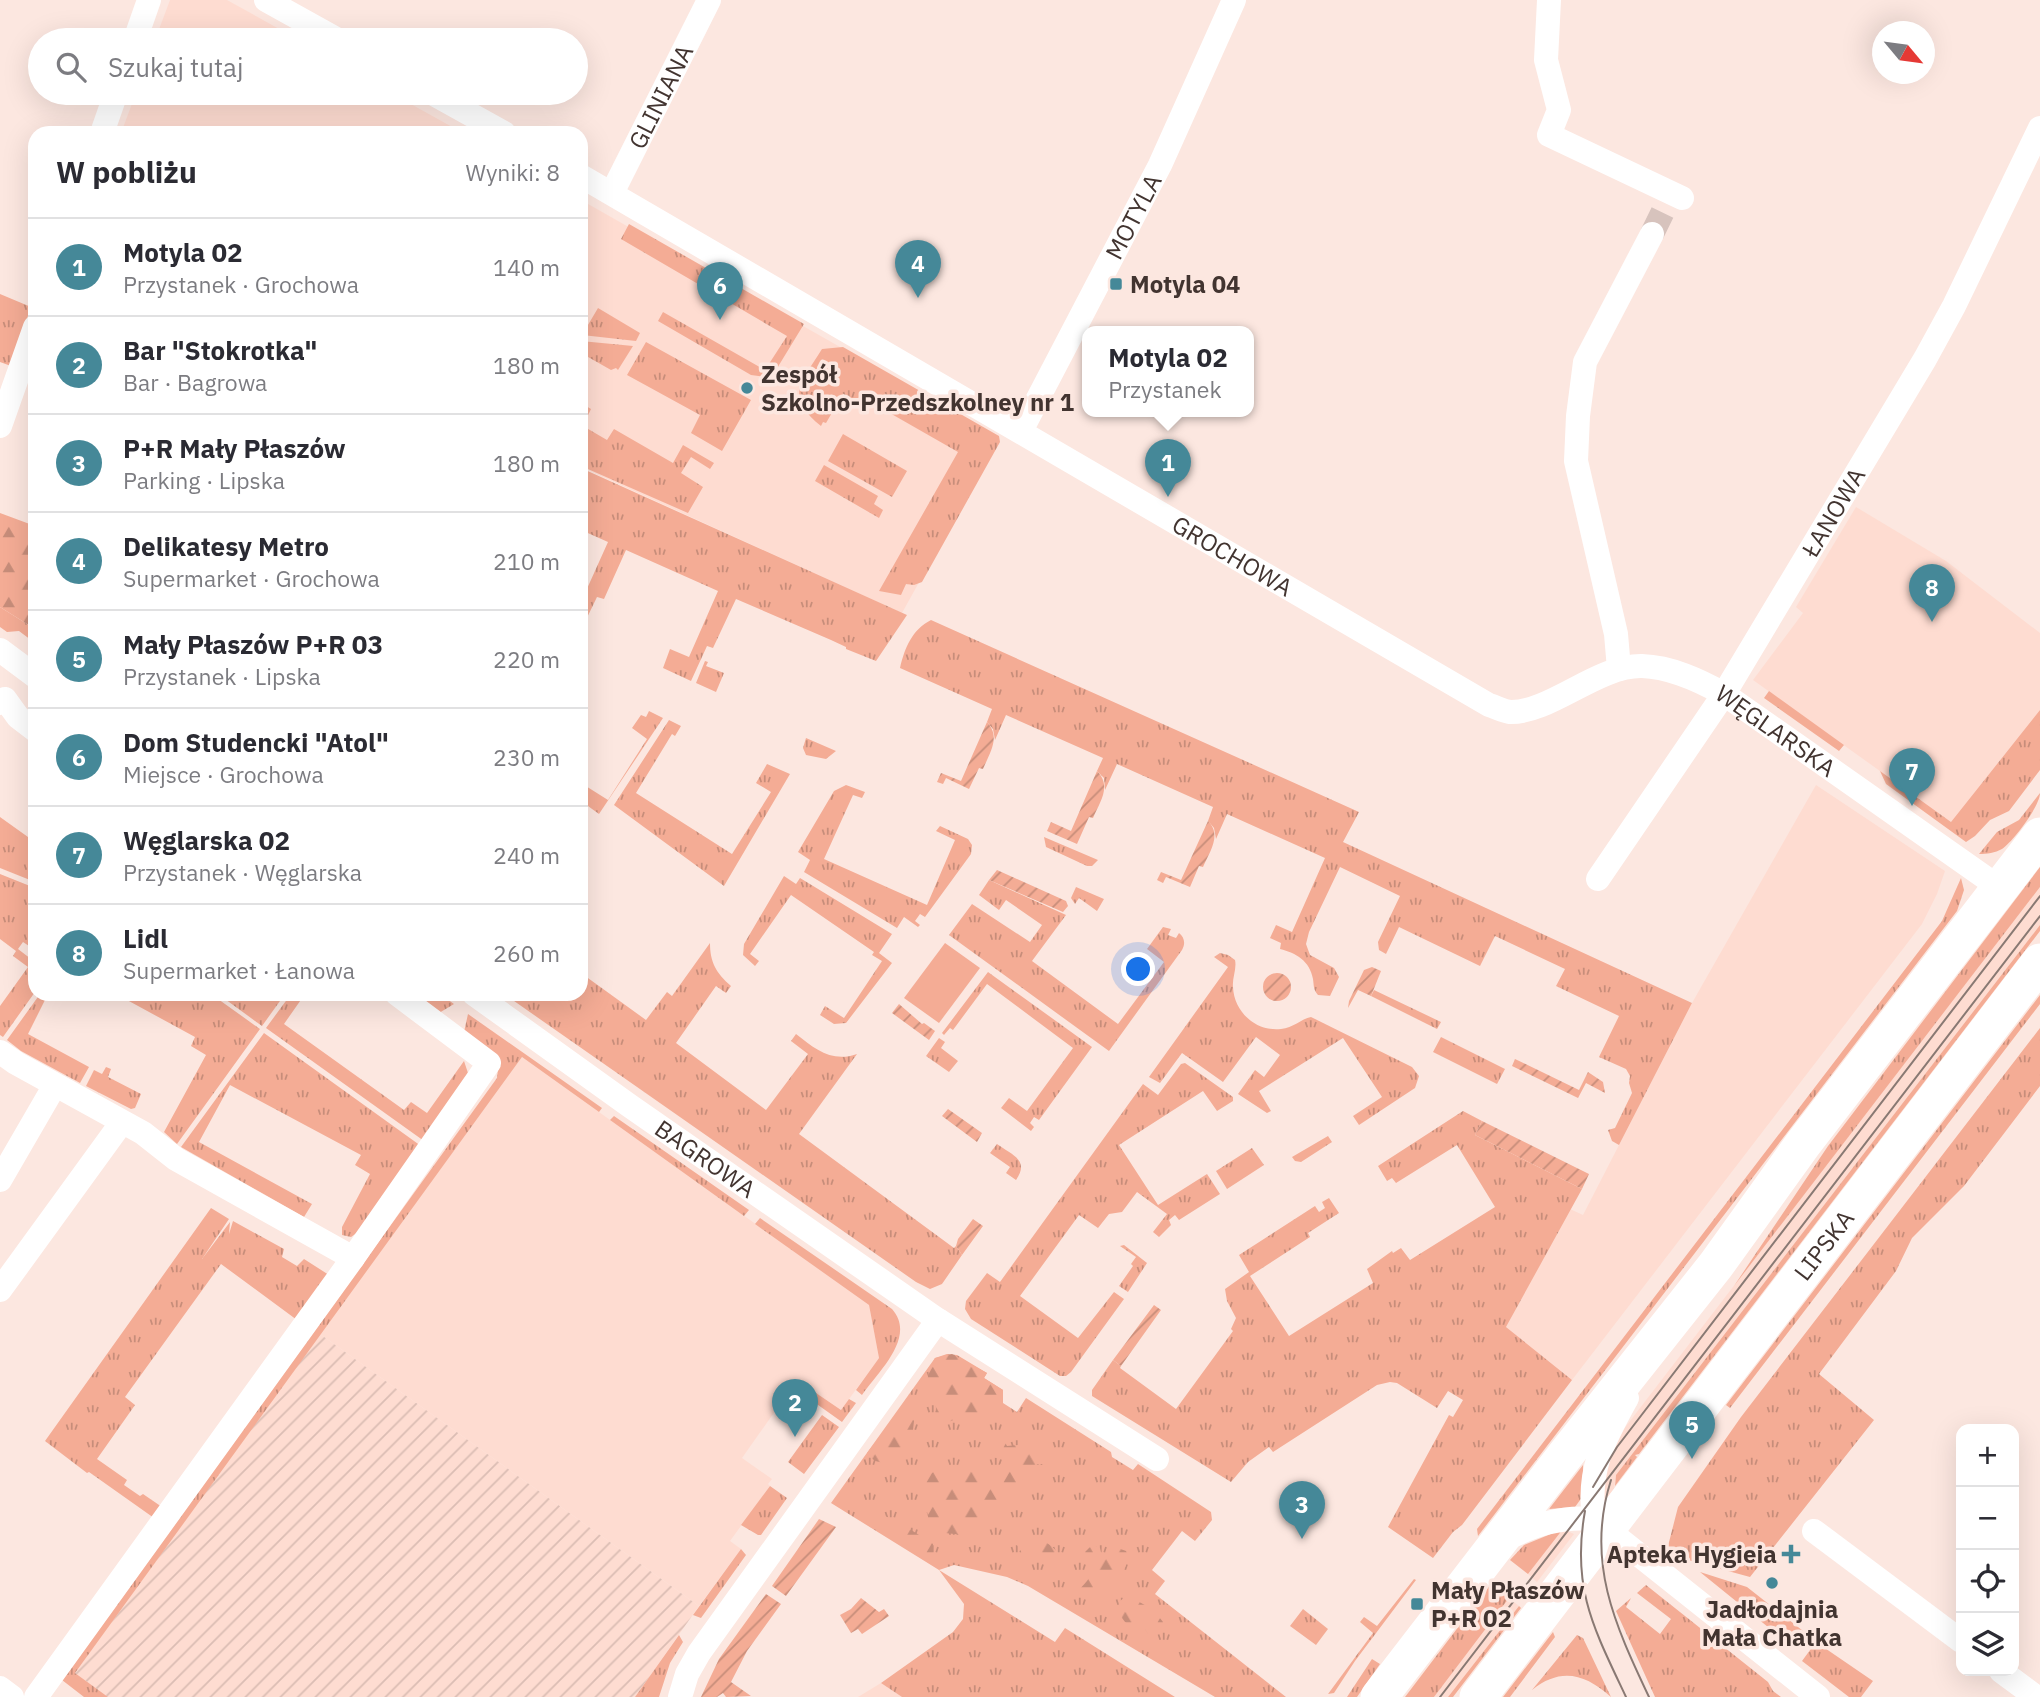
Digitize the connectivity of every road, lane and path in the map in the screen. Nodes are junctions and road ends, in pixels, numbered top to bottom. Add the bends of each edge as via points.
1 (149, 0) edge
2 (266, 0) edge
3 (709, 0) edge
4 (1234, 0) edge
5 (1549, 0) edge
6 (139, 28) edge
7 (316, 28) edge
8 (112, 105) edge
9 (454, 105) edge
10 (104, 126) edge
11 (491, 126) edge
12 (2040, 128) edge
13 (588, 180) edge
14 (612, 193) junction
15 (1674, 197) dead end
16 (1652, 234) tunnel mouth
17 (28, 347) edge
18 (0, 426) edge
19 (1021, 431) junction
20 (0, 650) edge
21 (1619, 669) junction
22 (28, 671) edge
23 (1724, 694) junction
24 (0, 703) edge
25 (1527, 710) joint
26 (28, 725) edge
27 (2040, 836) edge
28 (1598, 879) dead end
29 (2000, 888) junction
30 (2040, 962) edge
31 (406, 1001) edge
32 (484, 1001) edge
33 (0, 1052) edge
34 (55, 1085) junction
35 (122, 1122) junction
36 (0, 1180) edge
37 (353, 1258) junction
38 (0, 1290) edge
39 (938, 1320) junction
40 (1675, 1320) junction
41 (1157, 1459) dead end
42 (1601, 1524) junction
43 (1814, 1531) dead end
44 (1498, 1542) junction
45 (1956, 1637) edge
46 (2008, 1676) edge
47 (0, 1688) edge
48 (12, 1697) edge
49 (36, 1697) edge
50 (680, 1697) edge
51 (1379, 1697) edge
52 (1478, 1697) edge
53 (1818, 1697) edge
54 (2036, 1697) edge

1 - 6 street
2 - 7 street
3 - 14 street, GLINIANA
4 - 19 street, MOTYLA via 1160,165
5 - 15 street via 1546,60 1559,110 1549,135
8 - 10 street
9 - 11 street
12 - 23 street, ŁANOWA via 1954,306
13 - 14 street, GROCHOWA
14 - 19 street, GROCHOWA
16 - 21 street via 1585,362 1578,416 1576,461
17 - 18 street
19 - 25 street, GROCHOWA via 1489,705 1508,712
20 - 22 street
21 - 23 street, WĘGLARSKA via 1666,670 1697,679
21 - 25 street, WĘGLARSKA
23 - 28 street, ŁANOWA
23 - 29 street, WĘGLARSKA
24 - 26 street via 5,699
27 - 29 main road
29 - 40 main road via 1803,1144
30 - 42 main road, LIPSKA
31 - 37 street via 489,1063
32 - 39 street, BAGROWA
33 - 34 street
34 - 35 street
34 - 36 street
35 - 37 street via 176,1159
35 - 38 street
37 - 49 street
39 - 41 street, BAGROWA
39 - 50 street via 699,1653
40 - 42 street via 1612,1425 1597,1459 1591,1492
40 - 44 main road
42 - 44 street via 1556,1520
42 - 52 main road, LIPSKA
42 - 53 street
43 - 45 street
44 - 51 main road
46 - 54 street
47 - 48 street

